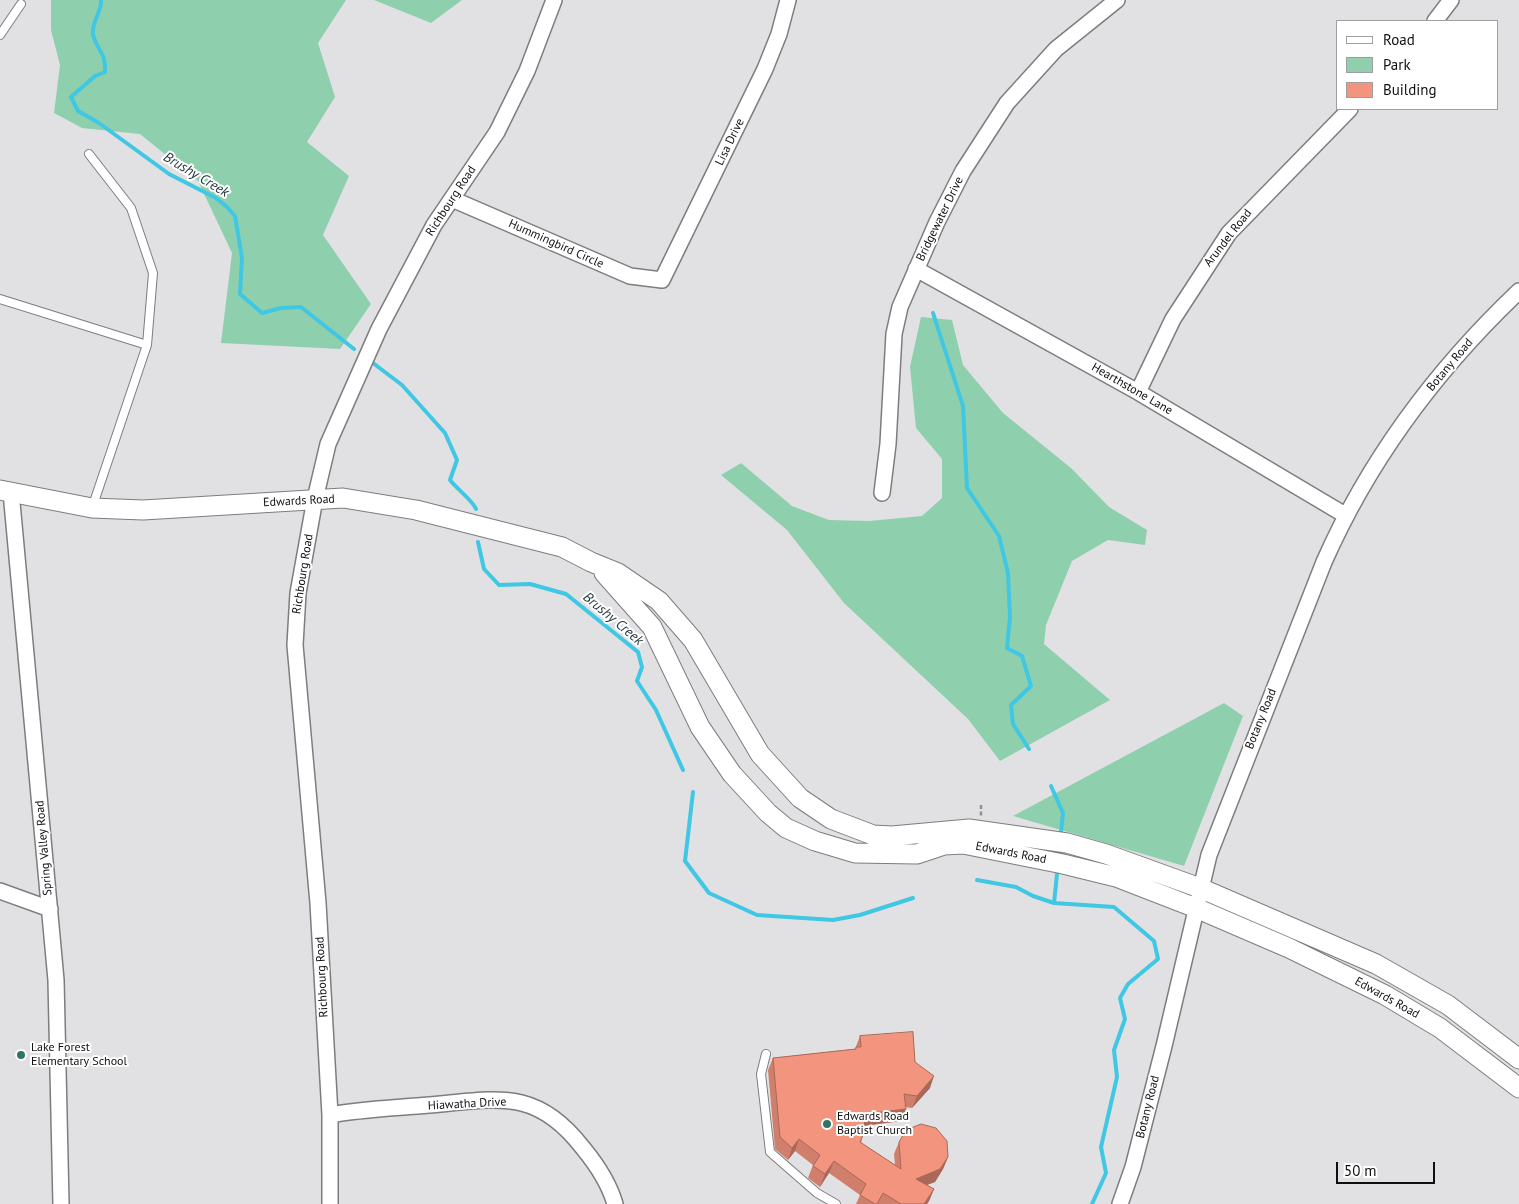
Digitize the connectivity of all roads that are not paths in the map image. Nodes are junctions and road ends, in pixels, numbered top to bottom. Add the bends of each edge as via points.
1 (554, 0) edge
2 (788, 0) edge
3 (1117, 0) edge
4 (1451, 0) edge
5 (21, 4) dead end
6 (1436, 20) edge
7 (0, 35) edge
8 (1349, 110) edge
9 (89, 154) dead end
10 (452, 199) junction
11 (916, 269) junction
12 (662, 280) joint
13 (1519, 291) edge
14 (0, 299) edge
15 (147, 345) junction
16 (1138, 392) junction
17 (5, 491) edge
18 (882, 493) dead end
19 (315, 500) junction
20 (92, 508) junction
21 (1345, 515) junction
22 (591, 562) junction
23 (1200, 888) junction
24 (0, 891) edge
25 (1196, 908) junction
26 (50, 909) junction
27 (1404, 978) junction
28 (1391, 998) junction
29 (766, 1054) dead end
30 (1519, 1059) edge
31 (1519, 1088) edge
32 (330, 1115) junction
33 (61, 1204) edge
34 (330, 1204) edge
35 (615, 1204) edge
36 (836, 1204) edge
37 (1120, 1204) edge

1 - 10 street, Richbourg Road via 527,72 497,132
2 - 12 street, Lisa Drive via 765,69
3 - 11 street, Bridgewater Drive via 1056,49 1007,103 963,172
4 - 6 street
5 - 7 lane
8 - 16 street, Arundel Road via 1229,233 1173,318
9 - 15 lane via 131,208 153,273
10 - 12 street, Hummingbird Circle via 630,276
10 - 19 street, Richbourg Road via 409,268 379,329 328,444
11 - 16 street, Hearthstone Lane
11 - 18 street, Bridgewater Drive via 900,307 894,334
13 - 21 street, Botany Road via 1476,334 1414,408
14 - 15 lane
15 - 20 lane
16 - 21 street, Hearthstone Lane
17 - 20 street, Edwards Road
17 - 26 street, Spring Valley Road
19 - 20 street, Edwards Road via 143,510
19 - 22 street, Edwards Road via 343,498 416,510 562,547
19 - 32 street, Richbourg Road via 298,593 295,645 318,903
21 - 23 street, Botany Road via 1243,766
22 - 23 street, Edwards Road via 643,588 673,615 693,640 760,754 800,798 831,819 873,834 892,836 969,829 1067,843
22 - 25 street, Edwards Road via 610,578 652,627 700,727 732,774 786,828 855,853 917,854 944,845 963,844 1000,851 1116,877
23 - 25 street, Botany Road
23 - 27 street, Edwards Road
24 - 26 street
25 - 28 street, Edwards Road via 1289,948
25 - 37 street, Botany Road via 1162,1055
26 - 33 street, Spring Valley Road via 59,1037
27 - 28 street
27 - 30 street, Edwards Road via 1448,1005
28 - 31 street, Edwards Road via 1440,1028
29 - 36 lane via 761,1074 770,1152 817,1193
32 - 34 street, Richbourg Road
32 - 35 street, Hiawatha Drive via 485,1100 519,1102 550,1114 570,1131 592,1159

